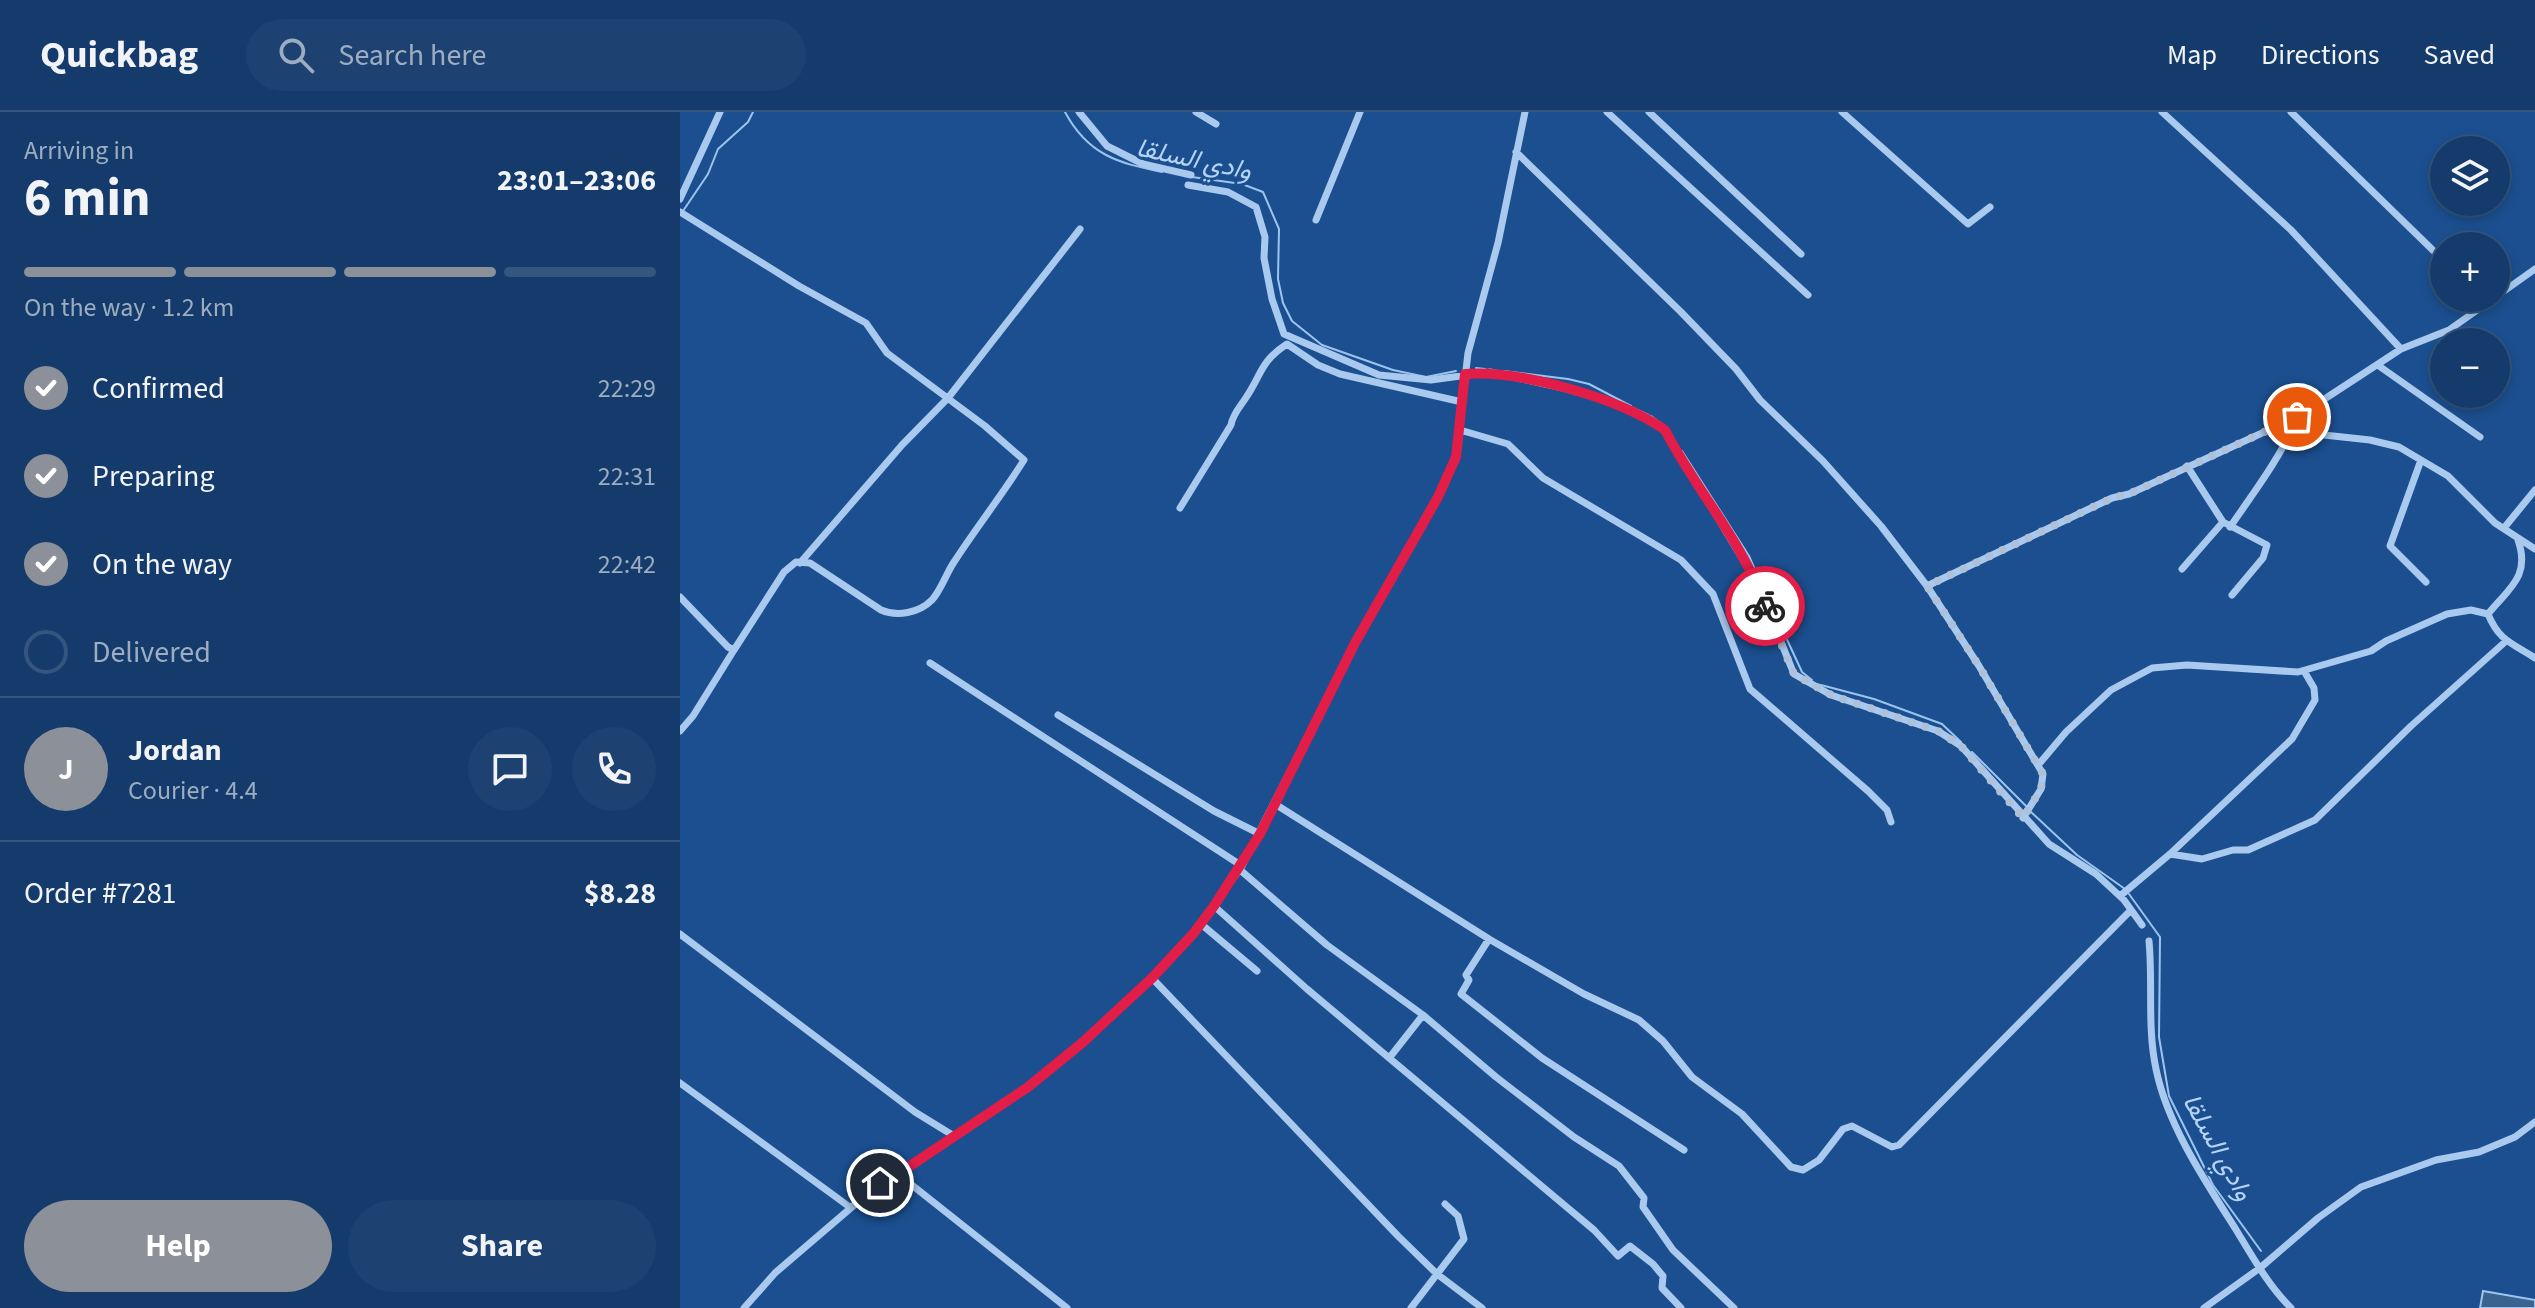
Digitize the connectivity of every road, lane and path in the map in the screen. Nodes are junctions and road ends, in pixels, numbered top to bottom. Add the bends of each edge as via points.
1 (720, 112) edge
2 (1079, 112) edge
3 (1196, 112) edge
4 (1360, 112) edge
5 (1525, 112) edge
6 (1607, 112) edge
7 (1649, 112) edge
8 (1842, 112) edge
9 (2162, 112) edge
10 (2291, 112) edge
11 (1216, 124) dead end
12 (1516, 152) junction
13 (1191, 175) dead end
14 (1188, 185) dead end
15 (680, 199) edge
16 (1990, 207) dead end
17 (680, 212) edge
18 (1316, 220) dead end
19 (1080, 229) dead end
20 (2430, 247) edge
21 (1801, 254) dead end
22 (2535, 269) edge
23 (2510, 285) edge
24 (1808, 295) dead end
25 (2472, 312) edge
26 (2401, 349) junction
27 (2379, 366) junction
28 (1465, 374) junction
29 (948, 398) junction
30 (1462, 402) junction
31 (2297, 417) junction
32 (1460, 430) junction
33 (2480, 437) dead end
34 (2421, 460) junction
35 (2187, 466) junction
36 (2535, 490) edge
37 (1180, 508) dead end
38 (2227, 525) junction
39 (2504, 528) junction
40 (2518, 539) junction
41 (2535, 549) edge
42 (800, 563) junction
43 (2182, 569) dead end
44 (2426, 582) dead end
45 (1927, 586) junction
46 (2232, 595) dead end
47 (680, 597) edge
48 (2488, 614) junction
49 (2505, 642) junction
50 (734, 650) junction
51 (2535, 658) edge
52 (930, 663) dead end
53 (2304, 671) junction
54 (1058, 715) dead end
55 (680, 731) edge
56 (2039, 764) junction
57 (1275, 804) junction
58 (2023, 818) junction
59 (1891, 822) dead end
60 (1260, 834) junction
61 (2170, 854) junction
62 (1240, 867) junction
63 (2120, 896) junction
64 (1214, 906) junction
65 (2130, 911) junction
66 (1201, 924) junction
67 (2142, 925) dead end
68 (680, 934) edge
69 (1489, 939) junction
70 (2149, 941) dead end
71 (1257, 971) dead end
72 (1152, 978) junction
73 (1423, 1015) junction
74 (1390, 1057) junction
75 (680, 1083) edge
76 (2535, 1122) edge
77 (954, 1136) junction
78 (1684, 1150) dead end
79 (898, 1174) junction
80 (1445, 1204) dead end
81 (851, 1208) junction
82 (2260, 1268) junction
83 (1437, 1274) junction
84 (744, 1308) edge
85 (1067, 1308) edge
86 (1411, 1308) edge
87 (1482, 1308) edge
88 (1681, 1308) edge
89 (1734, 1308) edge
90 (2204, 1308) edge
91 (2291, 1308) edge

1 - 15 street
2 - 13 street via 1107,146 1143,164
3 - 11 street
4 - 18 street
5 - 12 street
6 - 24 street
7 - 21 street
8 - 16 street via 1968,224
9 - 26 street via 2291,230
10 - 20 street
12 - 28 street
12 - 45 street via 1736,369 1881,526
14 - 28 street via 1228,192 1256,207 1272,299 1284,334 1379,375 1431,380
17 - 29 street via 866,323 887,353
19 - 29 street
22 - 23 street
25 - 26 street via 2449,330
26 - 27 street
27 - 31 street
27 - 33 street
28 - 30 street
28 - 58 street via 1490,372 1563,388 1621,405 1665,430 1757,583 1794,674 1831,695 1938,731 1961,746
29 - 42 street
29 - 42 street via 1024,460 931,601 894,616 810,563
30 - 32 street
30 - 37 street via 1340,374 1287,344 1256,376
31 - 34 street via 2302,426 2324,435 2387,443
31 - 35 street
31 - 38 street via 2265,477
32 - 57 street via 1456,457 1438,497 1355,643
32 - 59 street via 1508,444 1543,478 1681,560 1713,594 1750,689 1868,791
34 - 39 street via 2448,476
34 - 44 street via 2390,546
35 - 38 street
35 - 45 street
36 - 39 street
38 - 43 street
38 - 46 street via 2267,545 2263,558
39 - 40 street
40 - 41 street
40 - 48 street via 2524,556 2516,583
42 - 50 street via 784,572
45 - 56 street
47 - 50 street
48 - 49 street
48 - 53 street via 2447,614 2371,651
49 - 51 street
49 - 61 street via 2315,820 2248,850 2202,859
50 - 55 street
52 - 62 street
53 - 56 street via 2152,668 2111,690
53 - 61 street via 2315,700 2292,739
54 - 60 street
56 - 58 street via 2041,789
57 - 60 street
57 - 69 street
58 - 63 street
60 - 62 street
61 - 63 street
62 - 64 street
62 - 73 street via 1327,945
63 - 65 street
64 - 66 street
64 - 74 street
65 - 67 street
65 - 69 street via 1899,1145 1892,1147 1852,1126 1803,1170 1791,1167 1742,1114 1692,1077 1639,1020
66 - 71 street
66 - 72 street
68 - 77 street
69 - 78 street via 1466,975 1469,980 1461,994 1542,1058
70 - 82 street via 2151,1038 2162,1095 2193,1158
72 - 77 street via 1028,1087
72 - 83 street
73 - 74 street
73 - 89 street via 1518,1095 1619,1166 1673,1250
74 - 88 street via 1618,1256 1630,1246 1653,1264 1663,1276 1662,1288
75 - 81 street
76 - 82 street via 2479,1152 2436,1160 2361,1187
77 - 79 street
79 - 81 street
79 - 85 street
80 - 83 street via 1458,1216 1464,1239
81 - 84 street via 775,1273
82 - 90 street
82 - 91 street
83 - 86 street
83 - 87 street

